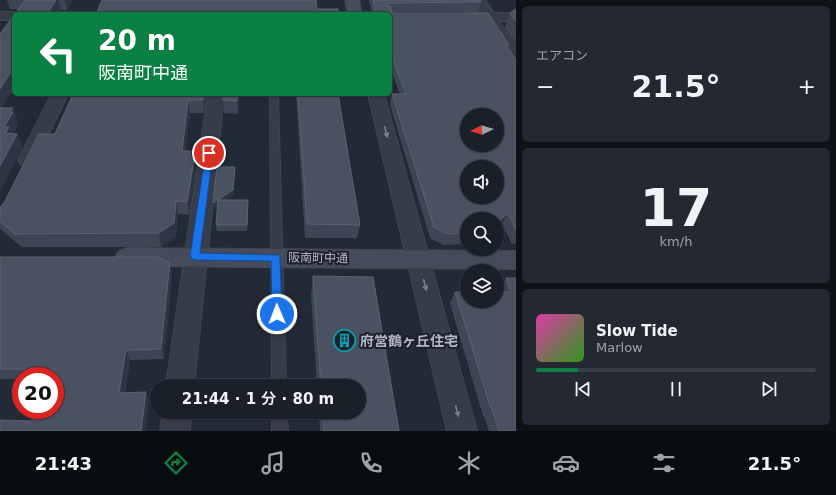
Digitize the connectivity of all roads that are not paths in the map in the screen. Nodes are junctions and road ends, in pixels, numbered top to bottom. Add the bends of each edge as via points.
1 (352, 0) edge
2 (479, 0) edge
3 (355, 12) edge
4 (0, 16) edge
5 (12, 16) edge
6 (452, 17) edge
7 (491, 17) junction
8 (516, 18) edge
9 (516, 58) edge
10 (59, 96) edge
11 (216, 96) edge
12 (274, 96) edge
13 (377, 96) edge
14 (18, 179) edge
15 (195, 256) junction
16 (109, 257) edge
17 (276, 257) junction
18 (418, 259) junction
19 (516, 260) edge
20 (181, 379) edge
21 (278, 379) edge
22 (176, 419) edge
23 (279, 419) edge
24 (175, 431) edge
25 (280, 431) edge
26 (462, 431) edge

1 - 3 street
2 - 7 street
4 - 5 street
6 - 7 street
7 - 8 street
7 - 9 street
10 - 14 street
11 - 15 street
12 - 17 lane
13 -> 18 street
15 - 16 street, 阪南町中通
15 - 17 street, 阪南町中通
15 - 20 street
17 - 18 street, 阪南町中通
17 - 21 lane
18 - 19 street, 阪南町中通
18 -> 26 street
22 - 24 street
23 - 25 lane

